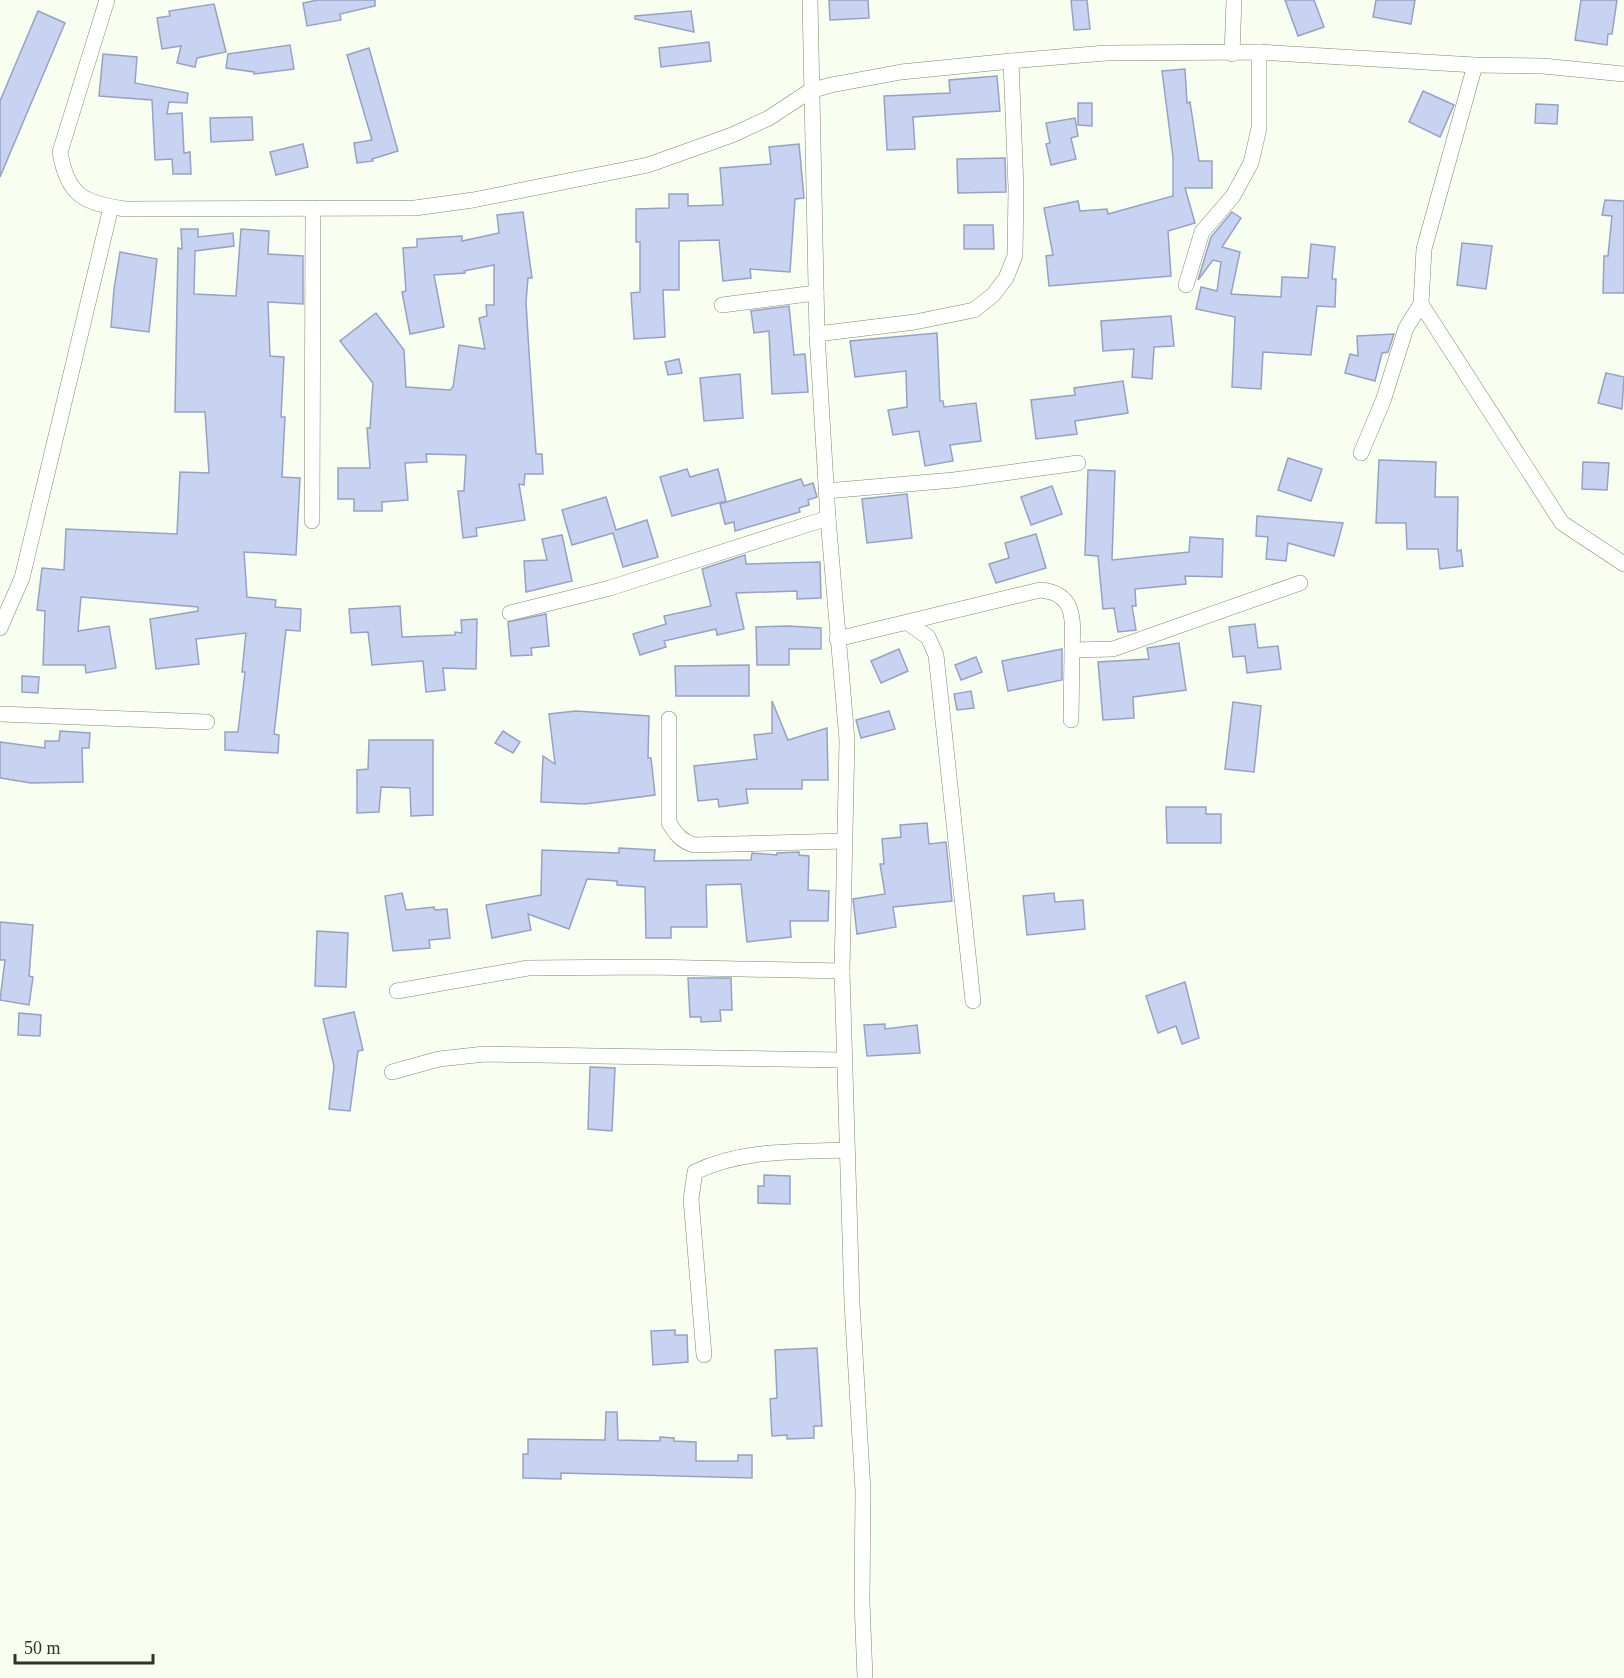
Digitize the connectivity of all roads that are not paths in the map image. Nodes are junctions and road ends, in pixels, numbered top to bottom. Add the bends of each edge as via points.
1 (107, 0) edge
2 (810, 0) edge
3 (1233, 0) edge
4 (1259, 52) junction
5 (1232, 54) junction
6 (1011, 61) junction
7 (1475, 65) junction
8 (1624, 74) edge
9 (810, 91) junction
10 (111, 207) junction
11 (312, 208) junction
12 (1186, 285) dead end
13 (816, 293) junction
14 (1421, 304) junction
15 (722, 305) dead end
16 (817, 334) junction
17 (1361, 453) dead end
18 (1078, 463) dead end
19 (826, 491) junction
20 (828, 518) junction
21 (312, 521) dead end
22 (1624, 564) edge
23 (1300, 583) dead end
24 (510, 613) dead end
25 (908, 623) junction
26 (0, 628) edge
27 (837, 639) junction
28 (1072, 650) junction
29 (0, 714) edge
30 (669, 719) dead end
31 (1071, 720) dead end
32 (207, 722) dead end
33 (844, 841) junction
34 (842, 971) junction
35 (397, 991) dead end
36 (973, 1000) dead end
37 (844, 1060) junction
38 (392, 1072) dead end
39 (847, 1150) junction
40 (704, 1355) dead end
41 (865, 1678) edge

1 - 10 street via 60,152 64,175 74,191
2 - 9 street
3 - 5 street
4 - 5 street
4 - 7 street
4 - 12 street via 1259,128 1251,163 1233,196 1202,232
5 - 6 street via 1106,53
6 - 9 street via 902,72
6 - 16 street via 1015,256 1006,278 974,310
7 - 8 street via 1543,66
7 - 14 street via 1424,249
9 - 11 street via 769,118 648,165 415,208
9 - 13 street
10 - 11 street
10 - 26 street via 22,578
11 - 21 street
13 - 15 street
13 - 16 street
14 - 17 street via 1406,328 1383,401
14 - 22 street via 1562,523
16 - 19 street
18 - 19 street via 954,480
19 - 20 street
20 - 24 street via 610,588
20 - 27 street
23 - 28 street via 1113,650
25 - 27 street
25 - 28 street via 1027,591 1054,591 1073,614
25 - 36 street via 928,637 936,655
27 - 33 street via 847,740
28 - 31 street
29 - 32 street
30 - 33 street via 669,823 686,843
33 - 34 street
34 - 35 street via 528,968
34 - 37 street
37 - 38 street via 485,1054 439,1059
37 - 39 street
39 - 40 street via 748,1155 718,1161 695,1172 691,1199
39 - 41 street via 863,1491

